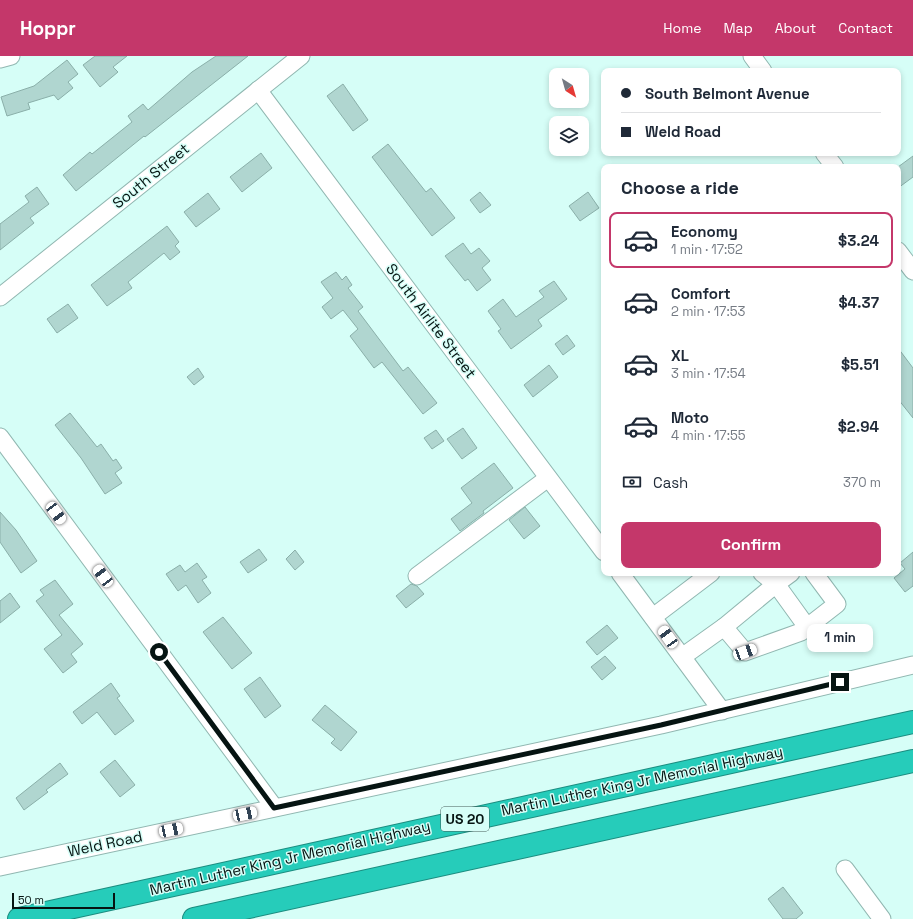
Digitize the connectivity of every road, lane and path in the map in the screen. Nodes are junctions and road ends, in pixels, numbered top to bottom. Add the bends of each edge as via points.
1 (11, 56) edge
2 (301, 56) edge
3 (752, 56) edge
4 (0, 59) edge
5 (761, 68) edge
6 (258, 90) junction
7 (826, 156) edge
8 (833, 164) edge
9 (901, 255) edge
10 (913, 271) edge
11 (0, 297) edge
12 (0, 437) edge
13 (548, 478) junction
14 (601, 548) edge
15 (417, 576) dead end
16 (622, 576) edge
17 (707, 576) edge
18 (766, 576) edge
19 (787, 576) edge
20 (816, 576) edge
21 (776, 584) junction
22 (653, 617) junction
23 (724, 626) junction
24 (807, 627) junction
25 (682, 657) junction
26 (913, 665) edge
27 (722, 711) junction
28 (913, 722) edge
29 (913, 761) edge
30 (274, 808) junction
31 (0, 867) edge
32 (845, 869) dead end
33 (19, 919) edge
34 (194, 919) edge
35 (882, 919) edge

1 - 4 street
2 - 6 street, South Street
3 - 5 street
6 - 11 street, South Street
6 - 13 street, South Airlite Street
7 - 8 street
9 - 10 street
12 - 30 street
13 - 14 street, South Airlite Street
13 - 15 street
16 - 22 street
17 - 22 street
18 - 21 street
19 - 21 street
20 - 24 street via 837,604
21 - 23 street
21 - 24 street
22 - 25 street
23 - 24 street via 745,652 801,632
23 - 25 street
25 - 27 street
26 - 27 street, Weld Road
27 - 30 street, Weld Road
28 - 33 highway, Martin Luther King Jr Memorial Highway / US 20
29 - 34 highway
30 - 31 street, Weld Road
32 - 35 street

